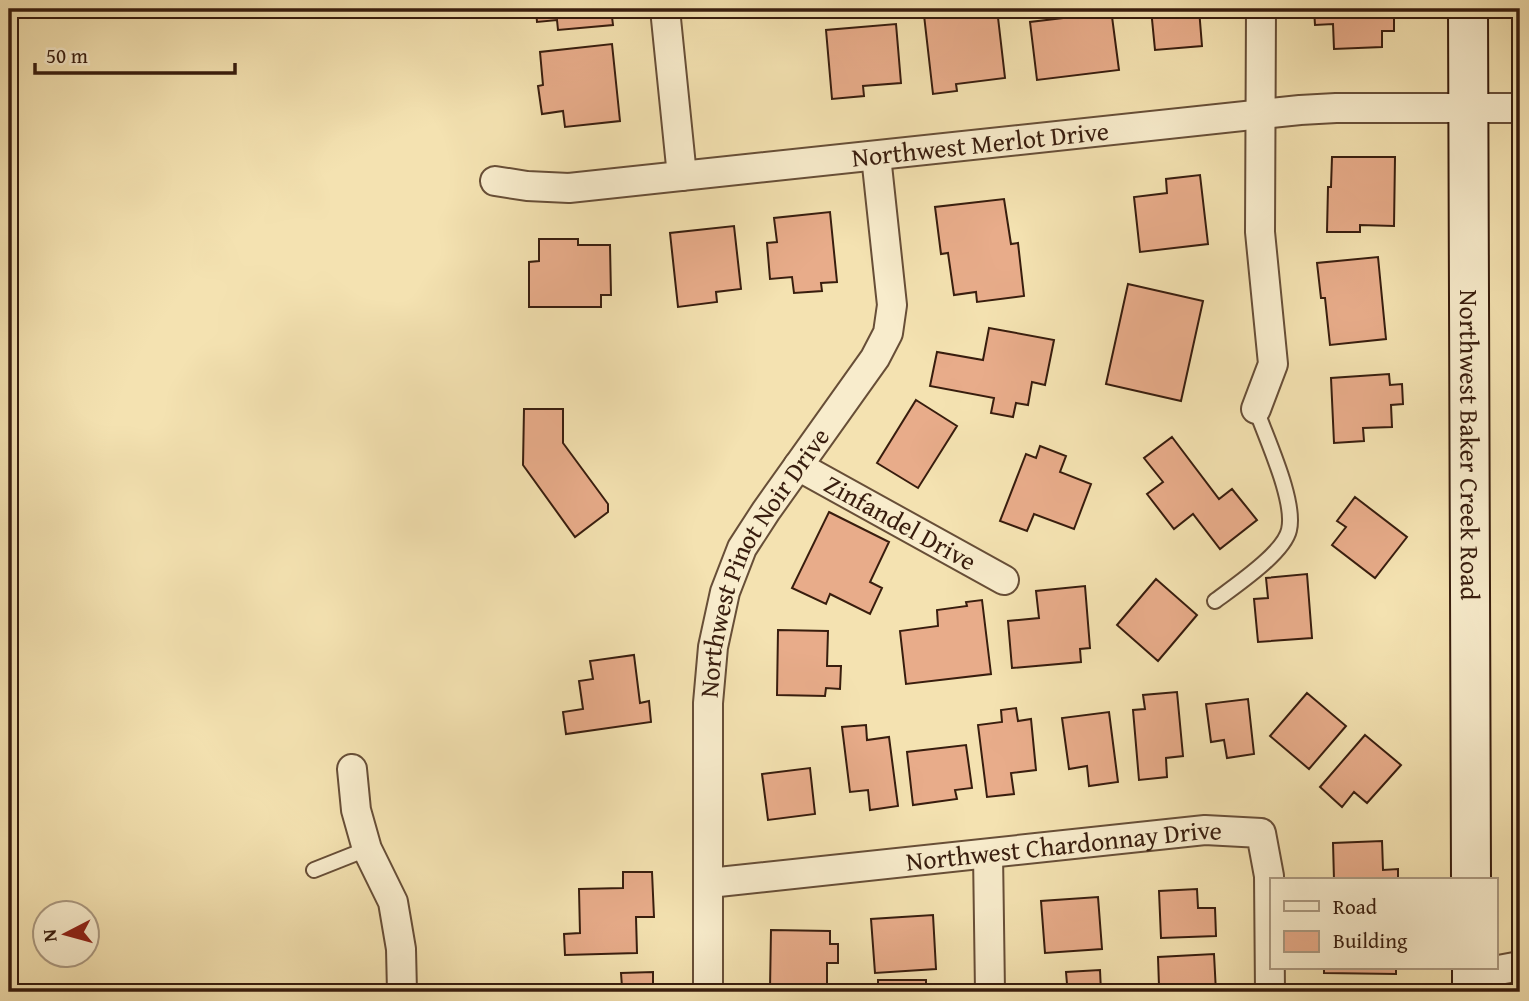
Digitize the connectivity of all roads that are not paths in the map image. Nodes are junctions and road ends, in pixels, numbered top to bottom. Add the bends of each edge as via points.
1 (665, 9) edge
2 (1261, 9) edge
3 (1468, 9) edge
4 (1469, 107) junction
5 (1520, 108) edge
6 (1261, 115) junction
7 (877, 156) junction
8 (682, 176) junction
9 (495, 181) dead end
10 (1256, 409) joint
11 (798, 466) junction
12 (1004, 580) dead end
13 (1215, 601) dead end
14 (352, 769) dead end
15 (367, 849) junction
16 (988, 854) junction
17 (314, 870) dead end
18 (1471, 878) edge
19 (709, 883) junction
20 (1520, 966) edge
21 (1472, 978) edge
22 (402, 992) edge
23 (708, 992) edge
24 (990, 992) edge
25 (1270, 992) edge

1 - 8 street
2 - 6 street
3 - 4 main road, Northwest Baker Creek Road
4 - 5 street, Northwest Merlot Drive
4 - 6 street, Northwest Merlot Drive via 1336,108
4 - 18 main road, Northwest Baker Creek Road
6 - 7 street, Northwest Merlot Drive
6 - 10 street via 1260,232 1273,364
7 - 8 street, Northwest Merlot Drive
7 - 11 street, Northwest Pinot Noir Drive via 892,305 888,333
8 - 9 street, Northwest Merlot Drive via 569,188
10 - 13 lane via 1288,498 1290,531 1269,560
11 - 12 street, Zinfandel Drive
11 - 19 street, Northwest Pinot Noir Drive via 742,548 725,592 713,647 708,704
14 - 15 street via 356,810
15 - 17 lane
15 - 22 street via 393,902
16 - 19 street, Northwest Chardonnay Drive
16 - 24 street
16 - 25 street, Northwest Chardonnay Drive via 1205,831 1261,832 1269,876
19 - 23 street, Northwest Pinot Noir Drive
20 - 21 street

